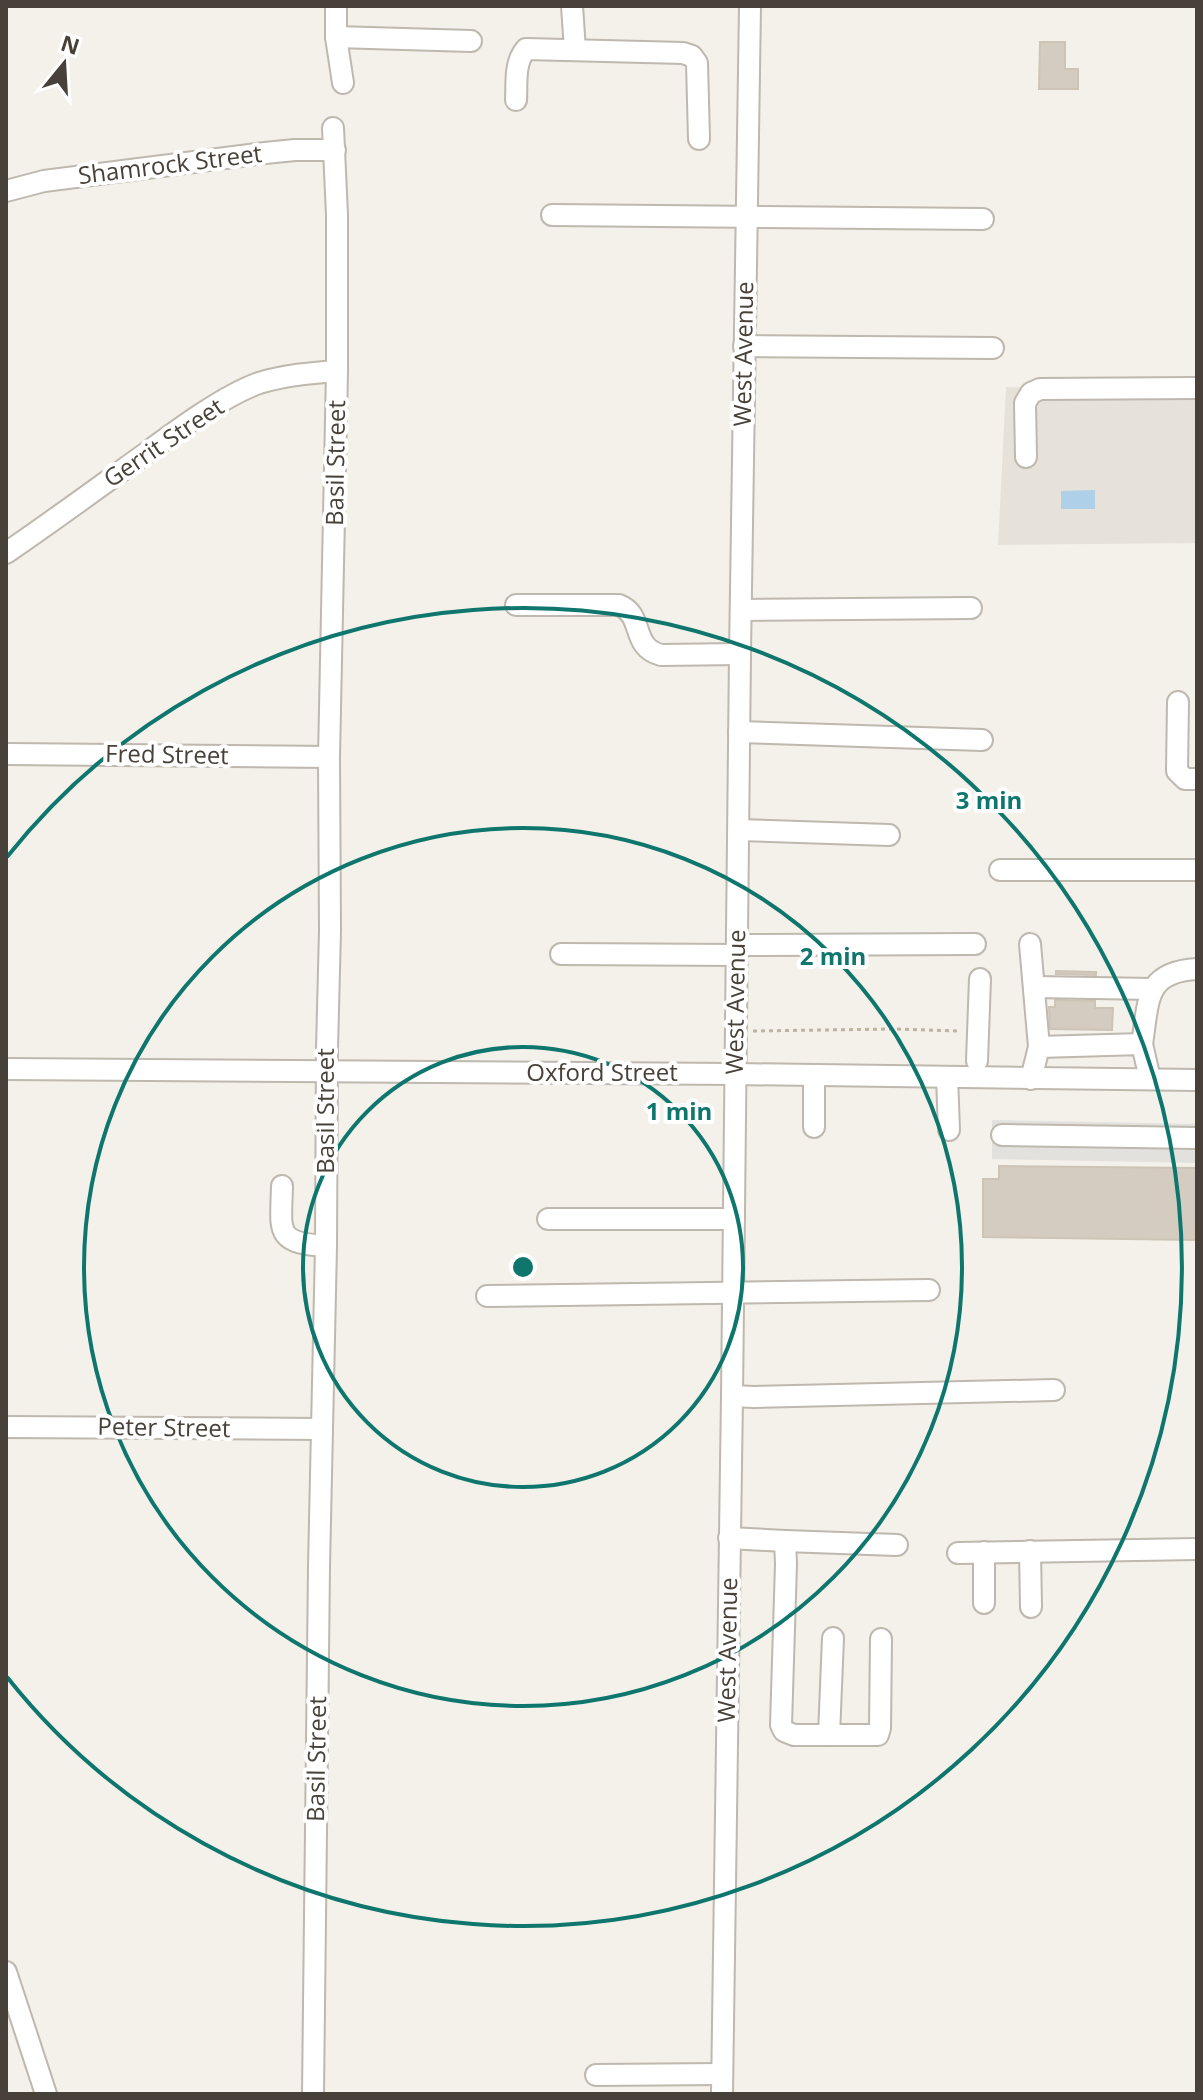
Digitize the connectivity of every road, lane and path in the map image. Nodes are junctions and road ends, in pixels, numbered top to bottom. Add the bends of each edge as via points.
1 (336, 6) edge
2 (572, 6) edge
3 (750, 6) edge
4 (336, 37) junction
5 (471, 41) dead end
6 (575, 50) junction
7 (343, 83) dead end
8 (516, 100) dead end
9 (333, 128) dead end
10 (699, 139) dead end
11 (335, 150) junction
12 (6, 191) edge
13 (552, 215) dead end
14 (746, 215) junction
15 (983, 219) dead end
16 (744, 346) junction
17 (993, 348) dead end
18 (337, 371) junction
19 (1197, 388) edge
20 (1026, 457) dead end
21 (6, 553) edge
22 (516, 605) dead end
23 (971, 608) dead end
24 (741, 610) junction
25 (740, 654) junction
26 (1178, 702) dead end
27 (739, 732) junction
28 (1187, 738) edge
29 (982, 740) dead end
30 (6, 754) edge
31 (329, 757) junction
32 (1197, 779) edge
33 (739, 830) junction
34 (889, 835) dead end
35 (1000, 870) dead end
36 (1197, 870) edge
37 (975, 944) dead end
38 (1030, 944) dead end
39 (737, 950) junction
40 (561, 954) dead end
41 (1197, 969) edge
42 (980, 979) dead end
43 (1034, 987) junction
44 (1153, 989) junction
45 (762, 1031) dead end
46 (978, 1032) junction
47 (1142, 1044) junction
48 (1039, 1047) junction
49 (977, 1061) dead end
50 (6, 1069) edge
51 (327, 1071) junction
52 (735, 1074) junction
53 (814, 1075) junction
54 (947, 1077) junction
55 (1031, 1079) junction
56 (1150, 1079) junction
57 (1197, 1080) edge
58 (814, 1127) dead end
59 (949, 1130) dead end
60 (1002, 1135) dead end
61 (1197, 1138) edge
62 (282, 1186) dead end
63 (548, 1219) dead end
64 (734, 1219) junction
65 (326, 1246) junction
66 (929, 1290) dead end
67 (733, 1294) junction
68 (487, 1296) dead end
69 (1054, 1390) dead end
70 (732, 1396) junction
71 (6, 1427) edge
72 (322, 1429) junction
73 (729, 1538) junction
74 (785, 1541) junction
75 (897, 1545) dead end
76 (1197, 1549) edge
77 (1030, 1551) junction
78 (984, 1552) junction
79 (958, 1553) dead end
80 (984, 1603) dead end
81 (1031, 1607) dead end
82 (833, 1638) dead end
83 (881, 1639) dead end
84 (829, 1735) junction
85 (6, 1972) edge
86 (596, 2075) dead end
87 (722, 2084) edge
88 (46, 2094) edge
89 (313, 2094) edge

1 - 4 street
2 - 6 street
3 - 14 street, West Avenue
4 - 5 street
4 - 7 street
6 - 8 street via 526,49 517,65
6 - 10 street via 692,56 697,63
9 - 11 street, Basil Street
11 - 12 street, Shamrock Street via 107,173
11 - 18 street, Basil Street
13 - 14 street
14 - 15 street
14 - 16 street, West Avenue
16 - 17 street
16 - 24 street, West Avenue
18 - 21 street, Gerrit Street via 279,377 233,396
18 - 31 street, Basil Street
19 - 20 street via 1040,389 1025,403
22 - 25 street via 619,605 631,612 643,645 654,653
23 - 24 street
24 - 25 street, West Avenue
25 - 27 street, West Avenue
26 - 28 street
27 - 29 street
27 - 33 street, West Avenue
28 - 32 street via 1177,771 1185,779
30 - 31 street, Fred Street
31 - 51 street, Basil Street
33 - 34 street
33 - 39 street, West Avenue
35 - 36 street
37 - 39 street
38 - 43 street
39 - 40 street
39 - 52 street, West Avenue
41 - 44 street via 1171,972
42 - 46 street
43 - 44 street
43 - 48 street
44 - 47 street
45 - 46 path
46 - 49 street
47 - 48 street
47 - 56 street
48 - 55 street
50 - 51 street, Oxford Street
51 - 52 street, Oxford Street
51 - 65 street, Basil Street
52 - 53 street, Oxford Street
52 - 64 street, West Avenue
53 - 54 street, Oxford Street
53 - 58 street
54 - 55 street, Oxford Street
54 - 59 street
55 - 56 street, Oxford Street
56 - 57 street, Oxford Street
60 - 61 street
62 - 65 street via 283,1232 294,1242
63 - 64 street
64 - 67 street, West Avenue
65 - 72 street, Basil Street
66 - 67 street
67 - 68 street
67 - 70 street, West Avenue
69 - 70 street
70 - 73 street, West Avenue
71 - 72 street, Peter Street
72 - 89 street, Basil Street
73 - 74 street
73 - 87 street, West Avenue
74 - 75 street
74 - 84 street via 781,1725 788,1734
76 - 77 street
77 - 78 street
77 - 81 street
78 - 79 street
78 - 80 street
82 - 84 street
83 - 84 street via 880,1732
85 - 88 street
86 - 87 street

